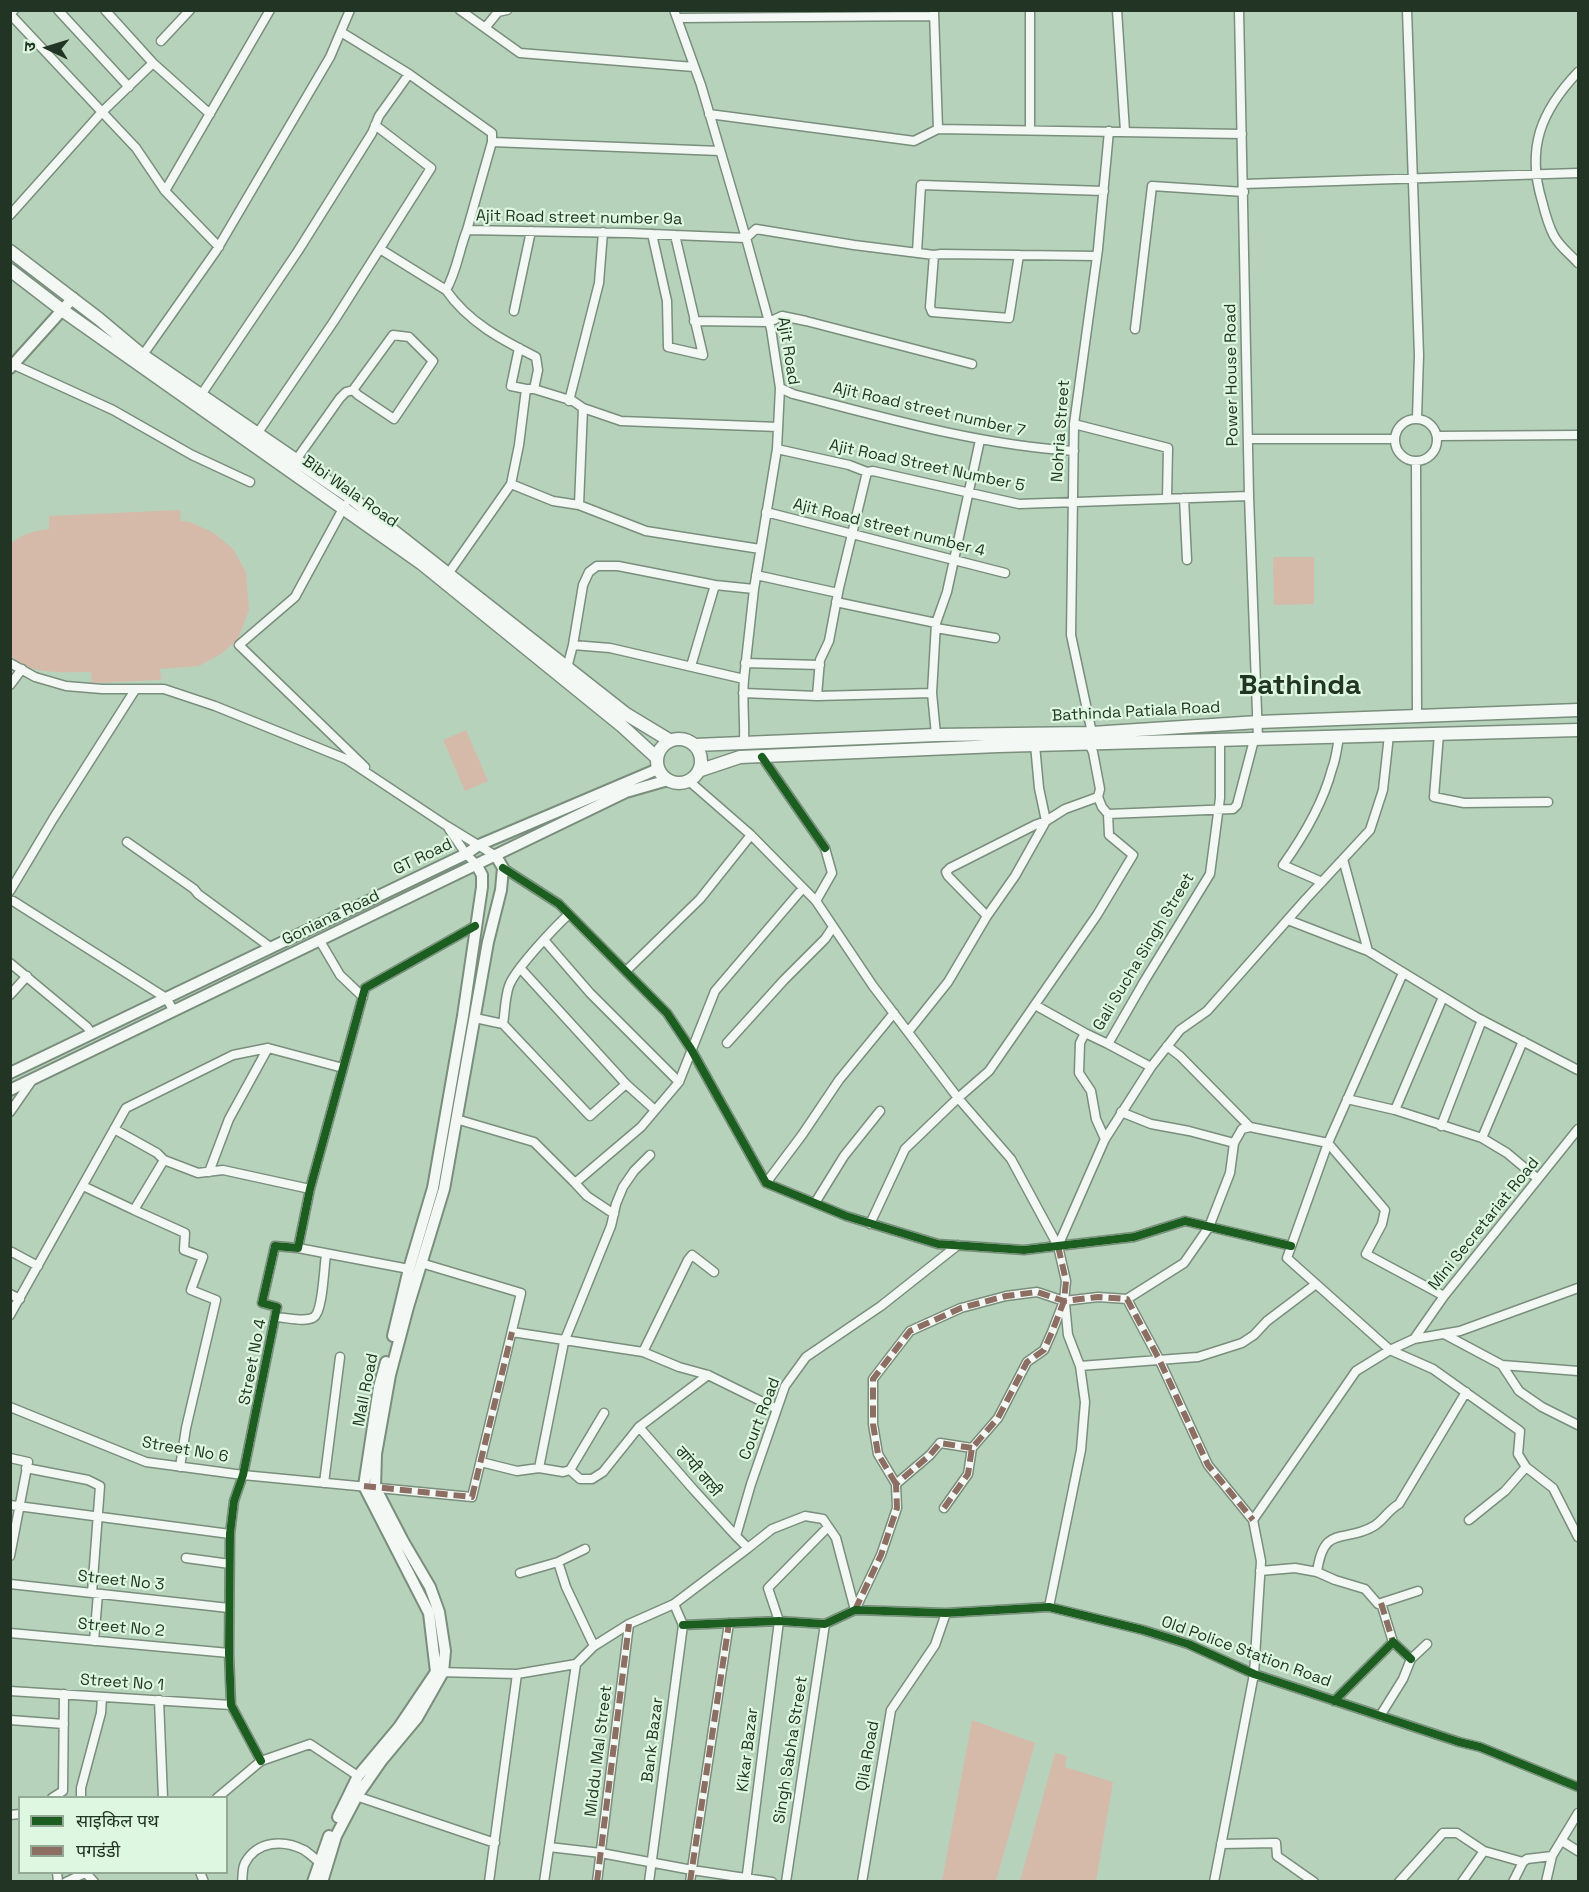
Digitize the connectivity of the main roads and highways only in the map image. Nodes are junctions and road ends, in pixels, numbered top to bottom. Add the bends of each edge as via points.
1 (10, 251) edge
2 (10, 270) edge
3 (73, 298) junction
4 (62, 310) junction
5 (140, 359) junction
6 (12, 365) edge
7 (347, 502) junction
8 (1578, 710) edge
9 (1578, 730) edge
10 (1090, 738) junction
11 (669, 740) junction
12 (696, 745) junction
13 (657, 763) junction
14 (700, 770) junction
15 (668, 780) junction
16 (496, 856) junction
17 (476, 864) junction
18 (10, 1073) edge
19 (10, 1090) edge
20 (369, 1486) junction
21 (439, 1672) junction
22 (353, 1795) junction
23 (313, 1881) edge
24 (322, 1881) edge

1 - 3 highway
2 - 4 highway, Bibi Wala Road
3 - 4 main road
3 - 5 highway
4 - 5 highway, Bibi Wala Road
4 - 6 main road
5 - 7 highway, Bibi Wala Road
5 - 7 highway via 296,460
7 - 11 highway via 448,574 626,714
7 - 13 highway, Bibi Wala Road via 622,726
8 - 10 highway, Bathinda Patiala Road via 1258,722
9 - 10 highway via 1220,741
10 - 12 highway, Bathinda Patiala Road via 936,735
10 - 14 highway via 1035,745 740,757
11 - 12 highway via 683,738
11 - 13 highway via 663,745
12 - 14 highway via 701,757
13 - 15 highway
13 - 18 main road, GT Road
14 - 15 highway via 689,781
15 - 16 main road, Goniana Road via 626,792
16 - 17 main road, Goniana Road
16 - 20 main road via 503,868 501,890 488,942 444,1189 390,1375
17 - 19 main road, Goniana Road
17 - 20 main road, Mall Road via 482,875 482,887 463,1016 433,1188 379,1387
20 - 21 main road via 429,1613
21 - 22 main road via 417,1718
21 - 22 main road via 358,1776
22 - 23 main road via 332,1829
22 - 24 main road

